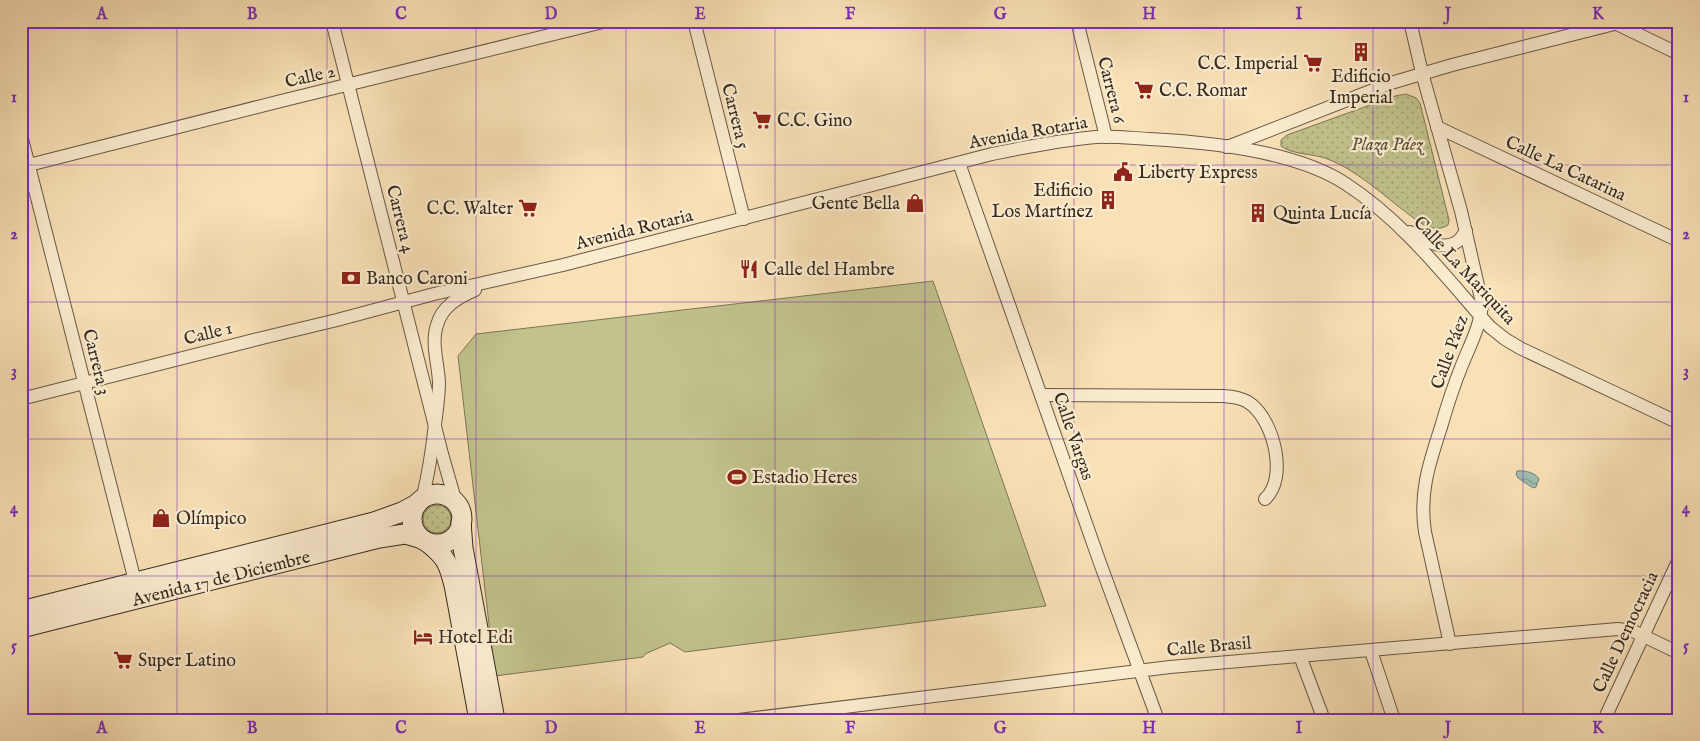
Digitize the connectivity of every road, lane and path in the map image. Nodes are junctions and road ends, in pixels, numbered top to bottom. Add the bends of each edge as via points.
1 (332, 21) edge
2 (607, 21) edge
3 (694, 21) edge
4 (1077, 21) edge
5 (1410, 21) edge
6 (1622, 22) edge
7 (1679, 54) edge
8 (1422, 73) junction
9 (348, 85) junction
10 (1438, 127) junction
11 (21, 135) edge
12 (1106, 137) junction
13 (1227, 147) junction
14 (959, 163) junction
15 (25, 166) edge
16 (744, 219) junction
17 (1402, 228) junction
18 (1466, 231) junction
19 (1679, 241) edge
20 (490, 282) junction
21 (405, 302) junction
22 (1481, 317) junction
23 (84, 383) junction
24 (1041, 395) junction
25 (21, 399) edge
26 (1679, 423) edge
27 (435, 426) junction
28 (1265, 499) dead end
29 (419, 501) junction
30 (456, 503) junction
31 (462, 522) junction
32 (424, 540) junction
33 (1679, 560) edge
34 (138, 590) junction
35 (21, 611) edge
36 (21, 628) edge
37 (1643, 636) junction
38 (1450, 644) junction
39 (1371, 650) junction
40 (1679, 653) edge
41 (1300, 656) junction
42 (1141, 670) junction
43 (479, 720) edge
44 (495, 720) edge
45 (739, 720) edge
46 (1158, 720) edge
47 (1324, 720) edge
48 (1394, 720) edge
49 (1604, 720) edge

1 - 9 street, Carrera 4
2 - 9 street, Calle 2
3 - 16 street, Carrera 5
4 - 12 street, Carrera 6
5 - 8 street, Calle Páez
6 - 7 street
6 - 8 street, Avenida Rotaria
8 - 10 street, Calle Páez
8 - 13 street, Avenida Rotaria
9 - 15 street, Calle 2
9 - 21 street, Carrera 4
10 - 18 street, Calle Páez
10 - 19 street, Calle La Catarina
11 - 15 street, Carrera 3
12 - 13 street, Avenida Rotaria
12 - 14 street, Avenida Rotaria via 1044,143
13 - 17 street, Calle La Mariquita via 1279,157 1323,172 1367,199
14 - 16 street, Avenida Rotaria
14 - 24 street, Calle Vargas
15 - 23 street, Carrera 3
16 - 20 street, Avenida Rotaria
17 - 18 street via 1430,242 1445,245 1456,243
17 - 22 street, Calle La Mariquita
18 - 22 street, Calle Páez via 1481,294
20 - 21 street, Avenida Rotaria
20 - 27 street, Avenida Rotaria via 458,297 439,319 435,341 439,381
21 - 23 street, Calle 1
21 - 27 street, Carrera 4
22 - 26 street, Calle La Mariquita via 1520,348
22 - 38 street, Calle Páez via 1460,369 1424,485 1422,517
23 - 25 street, Calle 1
23 - 34 street, Carrera 3
24 - 28 street via 1223,396 1248,402 1262,415 1268,427 1278,465 1274,488
24 - 42 street, Calle Vargas
27 - 29 street, Carrera 4 via 431,462
27 - 30 street, Carrera 4
29 - 30 street via 440,494
29 - 32 street via 412,522
29 - 34 street, Avenida 17 de Diciembre via 402,512 374,522
30 - 31 street
31 - 32 street via 452,538 440,543
31 - 44 street via 463,548
32 - 34 street, Avenida 17 de Diciembre via 405,534 379,538
32 - 43 street via 446,558 449,566
33 - 37 street, Calle Democracia
34 - 35 street, Avenida 17 de Diciembre
34 - 36 street, Avenida 17 de Diciembre
37 - 38 street, Calle Brasil via 1618,629
37 - 40 street, Calle Brasil
37 - 49 street, Calle Democracia
38 - 39 street, Calle Brasil
39 - 41 street, Calle Brasil
39 - 48 street
41 - 42 street, Calle Brasil
41 - 47 street
42 - 45 street, Calle Brasil
42 - 46 street, Calle Vargas

